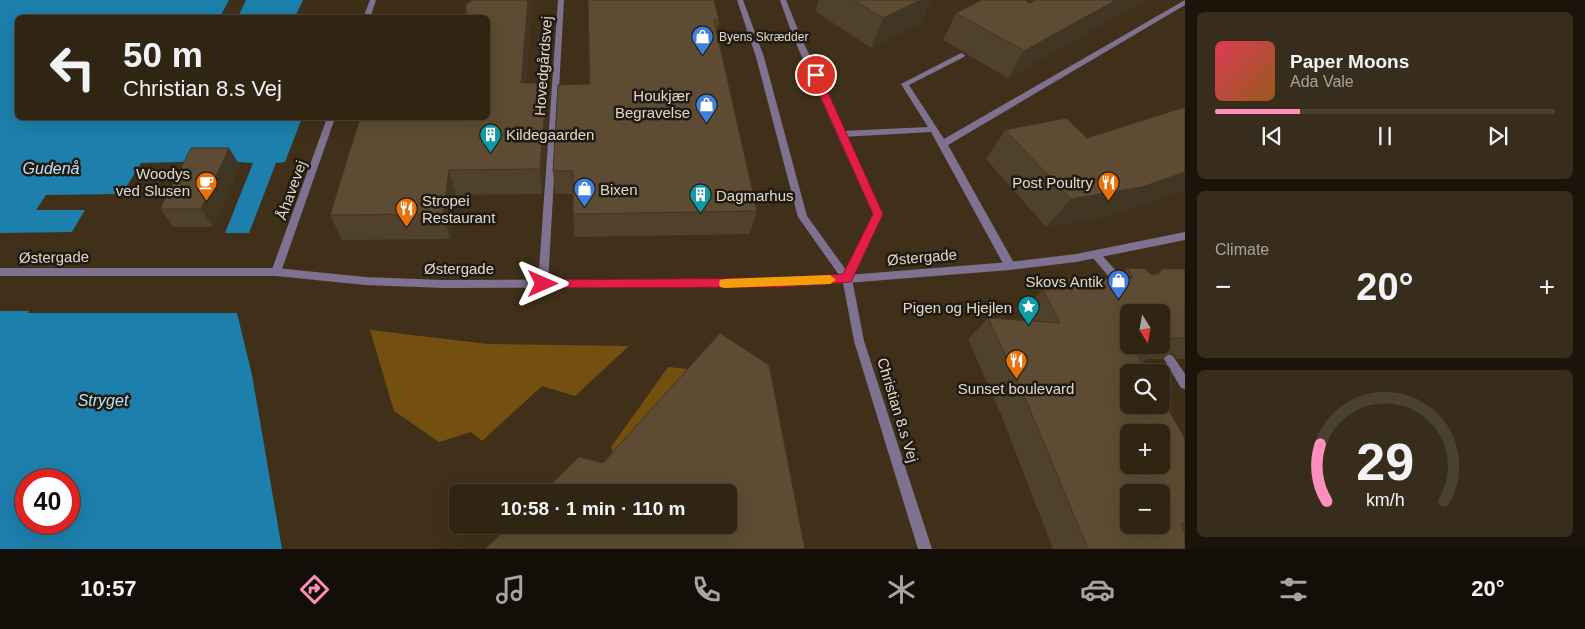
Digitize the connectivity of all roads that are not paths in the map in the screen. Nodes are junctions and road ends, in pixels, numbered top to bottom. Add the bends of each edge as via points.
1 (373, 0) edge
2 (561, 0) edge
3 (740, 0) edge
4 (783, 0) edge
5 (1185, 2) edge
6 (367, 15) edge
7 (961, 55) dead end
8 (330, 120) edge
9 (934, 129) junction
10 (842, 134) junction
11 (943, 144) junction
12 (1185, 236) edge
13 (1096, 254) junction
14 (1010, 266) junction
15 (0, 272) edge
16 (276, 272) junction
17 (847, 279) junction
18 (543, 284) junction
19 (1128, 292) edge
20 (1169, 359) edge
21 (1185, 384) edge
22 (925, 549) edge

1 - 6 street
2 - 18 street, Hovedgårdsvej
3 - 17 street, Christian 8.s Vej via 760,57 803,217
4 - 10 street
5 - 11 street
7 - 9 street via 905,84
8 - 16 street, Åhavevej
9 - 10 street
9 - 11 street
10 - 17 street via 878,214
11 - 14 street
12 - 13 street, Østergade
13 - 14 street, Østergade
13 - 19 street
14 - 17 street, Østergade
15 - 16 street, Østergade
16 - 18 street, Østergade via 365,281
17 - 18 street, Østergade via 780,283
17 - 22 street, Christian 8.s Vej via 858,341
20 - 21 street

